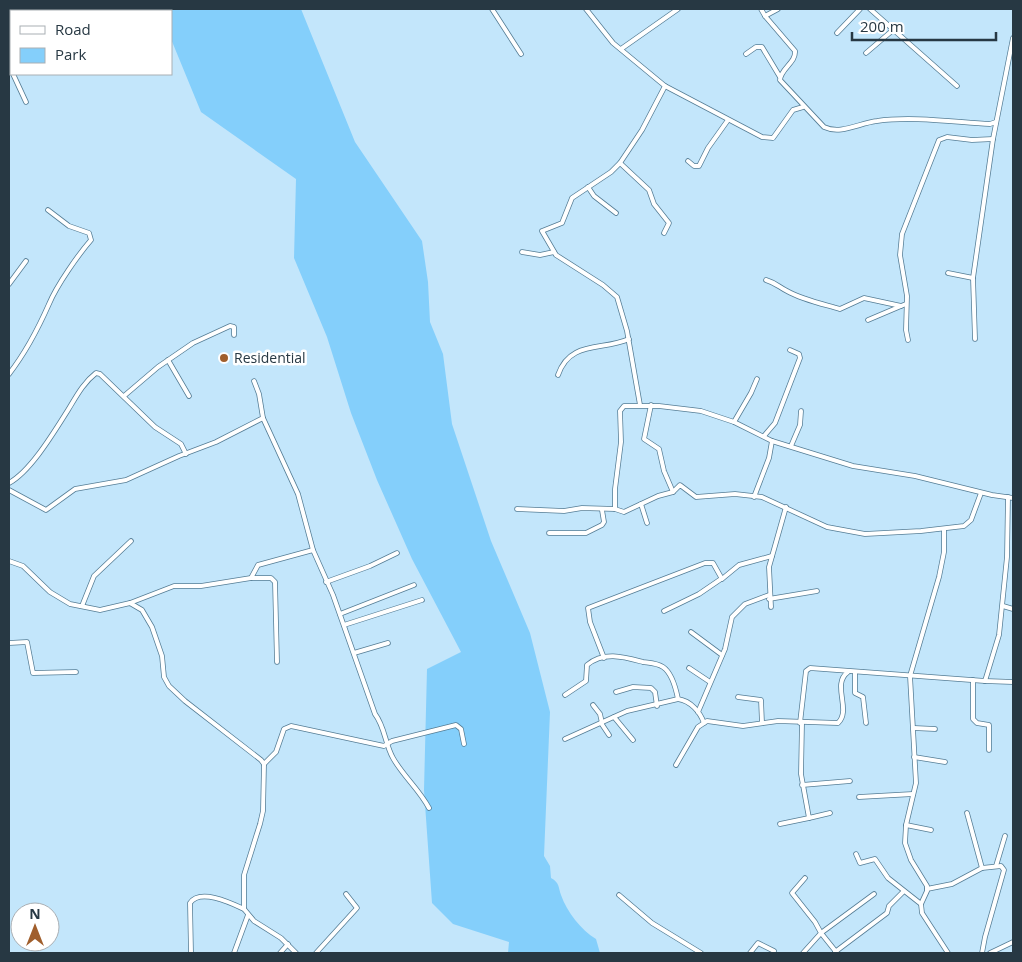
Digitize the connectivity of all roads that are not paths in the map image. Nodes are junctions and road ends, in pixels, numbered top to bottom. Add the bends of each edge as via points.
1 (493, 9) edge
2 (586, 9) edge
3 (678, 9) edge
4 (762, 9) edge
5 (778, 9) edge
6 (860, 9) edge
7 (870, 9) edge
8 (765, 16) junction
9 (893, 30) junction
10 (837, 33) dead end
11 (1013, 38) edge
12 (621, 49) junction
13 (521, 54) dead end
14 (746, 54) dead end
15 (866, 54) dead end
16 (12, 75) edge
17 (780, 77) junction
18 (665, 86) junction
19 (957, 86) dead end
20 (26, 102) dead end
21 (803, 107) junction
22 (728, 120) junction
23 (996, 122) junction
24 (993, 139) junction
25 (688, 161) dead end
26 (620, 163) junction
27 (588, 187) junction
28 (48, 210) dead end
29 (616, 212) dead end
30 (664, 233) dead end
31 (522, 252) dead end
32 (554, 252) junction
33 (26, 261) dead end
34 (948, 273) dead end
35 (973, 278) junction
36 (766, 280) dead end
37 (9, 284) edge
38 (906, 304) junction
39 (901, 306) junction
40 (868, 320) dead end
41 (234, 335) dead end
42 (628, 339) junction
43 (975, 339) dead end
44 (908, 340) dead end
45 (790, 350) dead end
46 (168, 360) junction
47 (9, 374) edge
48 (558, 375) dead end
49 (757, 379) dead end
50 (254, 381) dead end
51 (124, 396) junction
52 (190, 396) dead end
53 (640, 404) junction
54 (651, 405) junction
55 (801, 411) dead end
56 (263, 418) junction
57 (734, 422) junction
58 (764, 436) junction
59 (772, 441) junction
60 (791, 446) junction
61 (186, 454) junction
62 (9, 482) edge
63 (9, 490) edge
64 (673, 492) junction
65 (981, 493) junction
66 (754, 497) junction
67 (1008, 497) junction
68 (1013, 498) edge
69 (641, 504) junction
70 (786, 507) junction
71 (517, 509) dead end
72 (616, 509) junction
73 (602, 510) junction
74 (647, 523) dead end
75 (944, 529) junction
76 (549, 533) dead end
77 (132, 541) dead end
78 (313, 550) junction
79 (397, 553) dead end
80 (772, 556) junction
81 (9, 561) edge
82 (251, 578) junction
83 (721, 579) junction
84 (326, 582) junction
85 (414, 585) dead end
86 (817, 591) dead end
87 (769, 597) junction
88 (422, 600) dead end
89 (130, 603) junction
90 (82, 606) junction
91 (1003, 606) junction
92 (771, 607) dead end
93 (1013, 609) edge
94 (664, 610) dead end
95 (340, 614) junction
96 (344, 625) junction
97 (691, 632) dead end
98 (9, 643) edge
99 (388, 643) dead end
100 (354, 653) junction
101 (722, 655) junction
102 (604, 658) junction
103 (277, 662) dead end
104 (689, 668) dead end
105 (76, 672) dead end
106 (848, 672) junction
107 (855, 673) junction
108 (910, 676) junction
109 (973, 680) junction
110 (986, 681) junction
111 (710, 682) junction
112 (1013, 682) edge
113 (616, 692) dead end
114 (565, 695) dead end
115 (738, 697) dead end
116 (678, 699) junction
117 (593, 705) dead end
118 (657, 706) junction
119 (698, 712) junction
120 (614, 717) junction
121 (602, 723) junction
122 (704, 723) junction
123 (762, 723) junction
124 (801, 723) junction
125 (866, 723) dead end
126 (914, 728) junction
127 (935, 729) dead end
128 (609, 735) dead end
129 (564, 739) dead end
130 (633, 740) dead end
131 (464, 744) dead end
132 (387, 745) junction
133 (989, 750) dead end
134 (914, 758) junction
135 (945, 762) dead end
136 (264, 764) junction
137 (676, 766) dead end
138 (850, 781) dead end
139 (802, 785) junction
140 (913, 794) junction
141 (859, 797) dead end
142 (429, 808) dead end
143 (967, 813) dead end
144 (830, 814) dead end
145 (809, 818) junction
146 (780, 824) dead end
147 (906, 825) junction
148 (931, 830) dead end
149 (1005, 836) dead end
150 (856, 854) dead end
151 (996, 866) junction
152 (982, 868) junction
153 (805, 878) dead end
154 (928, 888) junction
155 (903, 892) junction
156 (346, 894) dead end
157 (874, 894) dead end
158 (619, 895) dead end
159 (920, 904) junction
160 (244, 908) junction
161 (248, 915) junction
162 (821, 933) junction
163 (1013, 942) edge
164 (288, 944) junction
165 (774, 951) dead end
166 (836, 952) edge
167 (191, 953) edge
168 (234, 953) edge
169 (280, 953) edge
170 (296, 953) edge
171 (316, 953) edge
172 (701, 953) edge
173 (750, 953) edge
174 (804, 953) edge
175 (948, 953) edge
176 (982, 953) edge
177 (990, 953) edge

1 - 13 street
2 - 12 street
3 - 12 street
4 - 8 street
5 - 8 street
6 - 10 street
7 - 9 street
8 - 17 street via 795,51 795,57
9 - 15 street
9 - 19 street
11 - 23 street
12 - 18 street
14 - 17 street via 760,46
16 - 20 street
17 - 21 street
18 - 22 street
18 - 26 street
21 - 22 street via 793,110 773,138 762,137
21 - 23 street via 820,125 833,130 884,120
22 - 25 street via 699,166
23 - 24 street
24 - 35 street
24 - 38 street via 947,137 939,140 902,234 900,255
26 - 27 street
26 - 30 street via 649,190 654,204 669,222
27 - 29 street via 594,196
27 - 32 street via 570,202 562,223 542,231
28 - 47 street via 69,226 89,233 91,240 49,303 35,336
31 - 32 street
32 - 42 street via 617,297
33 - 37 street
34 - 35 street
35 - 43 street
36 - 39 street via 777,283 785,291 840,309 864,298
38 - 39 street
38 - 44 street
39 - 40 street
41 - 46 street via 234,327 230,326
42 - 48 street via 578,351
42 - 53 street
45 - 58 street via 800,358 775,423
46 - 51 street
46 - 52 street
49 - 57 street
50 - 56 street via 260,394
51 - 61 street via 155,427 181,444
51 - 62 street via 100,374 94,374 24,471
53 - 54 street
53 - 72 street via 624,406 620,411
54 - 57 street via 700,412
54 - 64 street via 644,439 659,449
55 - 60 street via 800,425
56 - 61 street
56 - 78 street via 298,494
57 - 58 street
58 - 59 street
59 - 60 street
59 - 66 street
60 - 65 street via 853,466 915,476
61 - 63 street via 126,480 75,489 46,510
64 - 66 street via 680,485 696,498 735,494
64 - 69 street
65 - 67 street
65 - 75 street via 969,523
66 - 70 street
67 - 68 street
67 - 91 street
69 - 72 street via 629,511
69 - 74 street
70 - 75 street via 814,522 865,534
70 - 80 street
71 - 73 street
72 - 73 street
73 - 76 street via 602,525 586,533
75 - 108 street via 939,577
77 - 90 street via 94,576
78 - 82 street via 258,566
78 - 84 street
79 - 84 street
80 - 83 street via 739,565
80 - 87 street via 768,573
81 - 90 street via 28,569 62,601
82 - 89 street via 201,586 174,586
82 - 103 street via 271,578 275,582
83 - 94 street via 699,594
83 - 102 street via 713,563 705,563 588,608
84 - 95 street
85 - 95 street
86 - 87 street
87 - 92 street
87 - 101 street via 745,604 732,617
88 - 96 street
89 - 90 street via 100,610
89 - 136 street via 142,610 152,627 169,686
91 - 93 street
91 - 110 street via 999,635
95 - 96 street
96 - 100 street
97 - 101 street
98 - 105 street via 27,642 32,674
99 - 100 street
100 - 132 street
101 - 111 street
102 - 114 street via 586,665 586,681
102 - 116 street via 619,655 662,666
104 - 111 street
106 - 107 street
106 - 124 street via 841,684 844,713 840,722
106 - 124 street via 810,668 806,671
107 - 108 street
107 - 125 street via 855,693 863,698
108 - 109 street
108 - 126 street
109 - 110 street
109 - 133 street via 973,719 989,725
110 - 112 street
111 - 119 street
113 - 118 street via 633,687 651,688 655,692
115 - 123 street via 761,700
116 - 118 street
116 - 119 street
117 - 121 street
118 - 120 street via 642,707
119 - 122 street
120 - 121 street
120 - 130 street
121 - 128 street
121 - 129 street
122 - 123 street via 743,726
122 - 137 street
123 - 124 street
124 - 139 street
126 - 127 street
126 - 134 street
131 - 132 street via 456,725
132 - 136 street via 291,726 284,730 276,752
132 - 142 street via 392,758
134 - 135 street
134 - 140 street via 916,783
136 - 160 street via 260,824 244,874
138 - 139 street
139 - 145 street
140 - 141 street
140 - 147 street
143 - 152 street
144 - 145 street
145 - 146 street
147 - 148 street
147 - 154 street via 908,854
149 - 151 street
150 - 155 street via 860,863 875,859
151 - 152 street
151 - 176 street via 1002,866 1004,870
152 - 154 street via 952,884
153 - 162 street via 792,892
154 - 159 street
155 - 159 street
155 - 166 street via 886,912
156 - 171 street via 356,909
157 - 162 street
158 - 172 street via 652,923
159 - 175 street via 929,926
160 - 161 street
160 - 167 street via 202,896 194,898 190,904
161 - 164 street
161 - 168 street
162 - 166 street
162 - 174 street
163 - 177 street
164 - 169 street
164 - 170 street
165 - 173 street via 758,943

